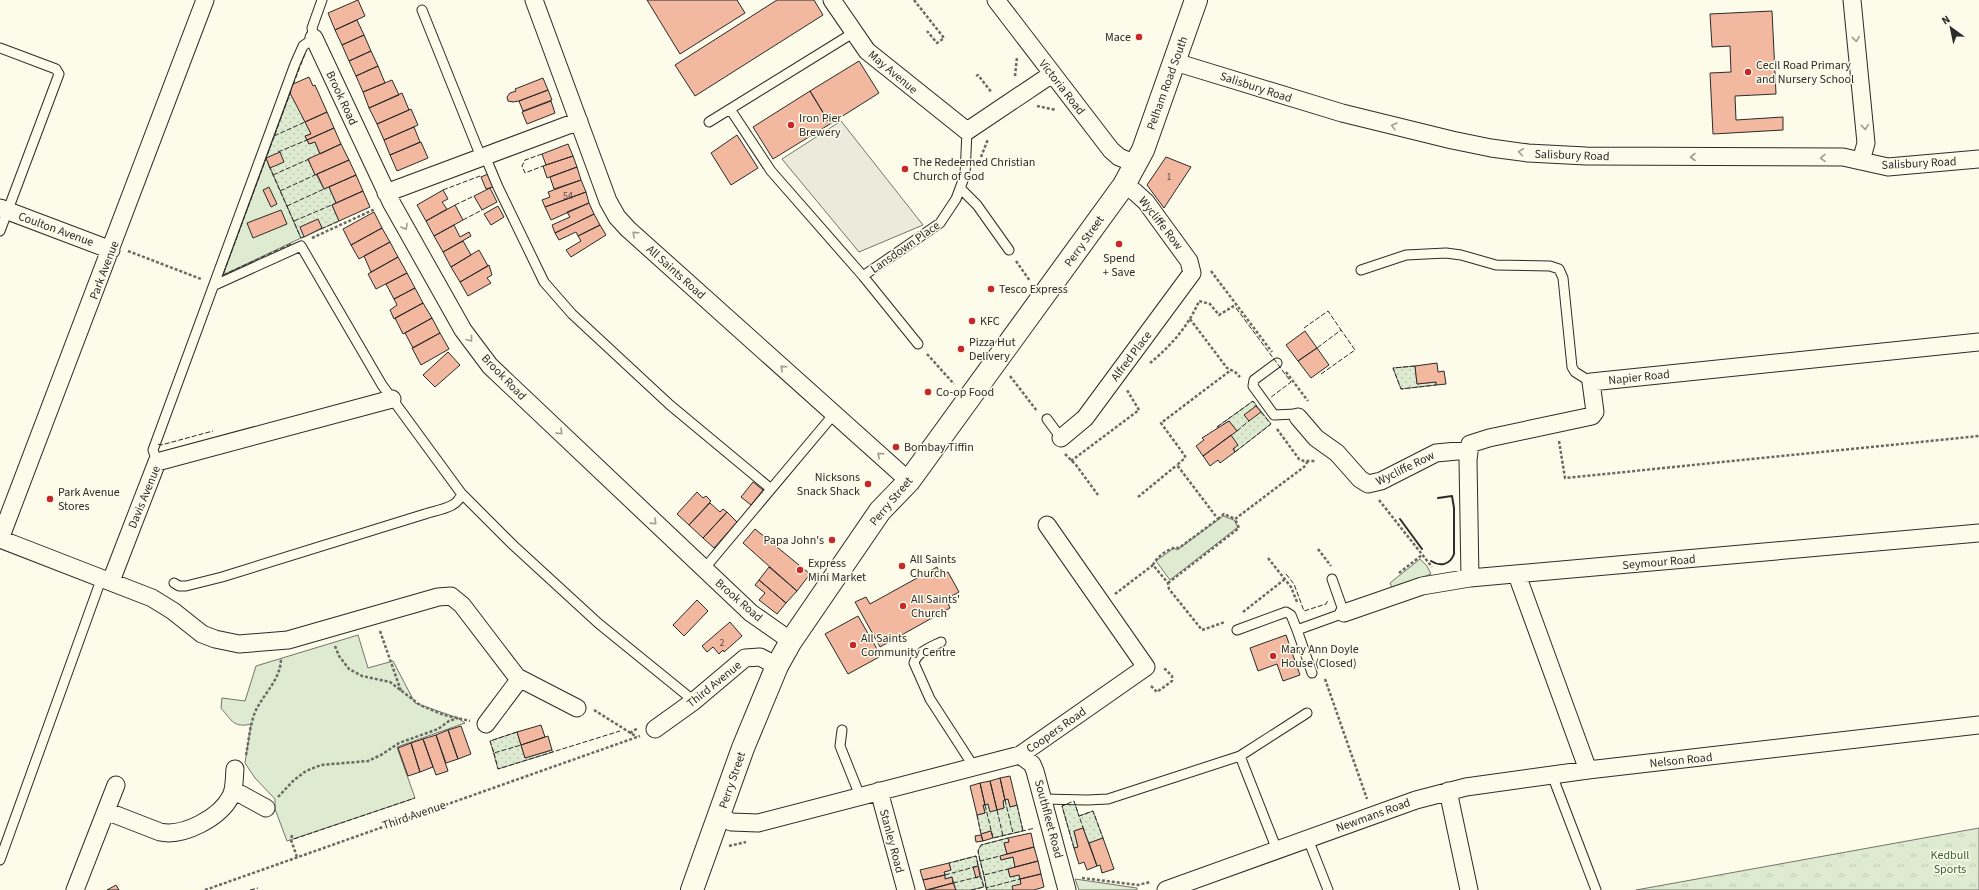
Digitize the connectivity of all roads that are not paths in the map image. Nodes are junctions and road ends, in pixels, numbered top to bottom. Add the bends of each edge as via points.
1 (205, 0) edge
2 (322, 0) edge
3 (534, 0) edge
4 (832, 0) edge
5 (996, 0) edge
6 (1196, 0) edge
7 (1852, 0) edge
8 (422, 10) dead end
9 (853, 33) junction
10 (314, 38) junction
11 (0, 48) edge
12 (1175, 62) junction
13 (1052, 74) junction
14 (730, 109) junction
15 (579, 121) junction
16 (709, 122) dead end
17 (967, 131) junction
18 (483, 157) junction
19 (1979, 159) edge
20 (1861, 161) junction
21 (1136, 164) junction
22 (1124, 185) junction
23 (960, 188) junction
24 (388, 197) junction
25 (4, 210) edge
26 (0, 231) edge
27 (112, 248) junction
28 (1009, 250) road end
29 (1200, 267) joint
30 (1361, 270) dead end
31 (863, 276) junction
32 (215, 285) junction
33 (1979, 342) edge
34 (918, 344) road end
35 (1277, 360) road end
36 (1591, 382) junction
37 (392, 399) junction
38 (834, 414) junction
39 (1298, 417) joint
40 (1047, 419) dead end
41 (1061, 438) joint
42 (1468, 450) junction
43 (157, 462) junction
44 (909, 481) junction
45 (770, 489) junction
46 (461, 493) junction
47 (1047, 525) dead end
48 (1979, 533) edge
49 (0, 539) edge
50 (704, 569) junction
51 (1517, 575) junction
52 (1470, 578) junction
53 (106, 579) junction
54 (1332, 579) dead end
55 (174, 583) dead end
56 (1344, 613) junction
57 (1237, 630) dead end
58 (1297, 630) junction
59 (791, 642) junction
60 (940, 642) dead end
61 (777, 666) junction
62 (1312, 673) dead end
63 (520, 680) junction
64 (694, 701) junction
65 (584, 708) road end
66 (1307, 713) dead end
67 (486, 724) road end
68 (1979, 725) edge
69 (655, 729) dead end
70 (842, 730) dead end
71 (1020, 755) junction
72 (1240, 756) junction
73 (974, 767) junction
74 (235, 769) road end
75 (1588, 770) junction
76 (1552, 774) junction
77 (116, 785) dead end
78 (233, 790) junction
79 (879, 791) junction
80 (1448, 791) junction
81 (860, 796) junction
82 (1043, 799) junction
83 (266, 808) road end
84 (106, 812) junction
85 (720, 816) junction
86 (1308, 839) junction
87 (1278, 850) junction
88 (0, 860) edge
89 (1160, 886) edge
90 (75, 890) edge
91 (692, 890) edge
92 (906, 890) edge
93 (1067, 890) edge
94 (1328, 890) edge
95 (1468, 890) edge
96 (1596, 890) edge

1 - 27 street, Park Avenue
2 - 10 lane via 312,28
3 - 15 street, All Saints Road
4 - 9 street, May Avenue
5 - 13 street, Victoria Road
6 - 12 street, Pelham Road South
7 -> 20 street via 1866,143
8 - 18 lane
9 - 14 lane
9 - 17 street, May Avenue via 867,51 892,73
10 - 24 street, Brook Road
10 - 32 lane via 303,46 295,64
11 - 25 lane via 56,69 59,74
20 -> 12 street, Salisbury Road via 1843,157 1586,156 1491,148 1342,113
12 - 21 street, Pelham Road South
13 - 17 street
13 - 21 street, Victoria Road via 1111,150 1119,157
14 - 16 lane
14 - 31 lane, Lansdown Place via 771,171
15 - 18 street
38 -> 15 street, All Saints Road via 620,221 608,201
17 - 23 lane, Lansdown Place via 965,176
18 - 24 street
18 - 45 lane via 544,282 572,314 670,405
19 - 20 street, Salisbury Road via 1888,167
21 - 22 street, Perry Street
22 - 29 street, Wycliffe Row via 1146,202
22 - 44 street, Perry Street
23 - 28 lane via 977,205
23 - 31 lane, Lansdown Place via 940,223
24 -> 50 street, Brook Road via 463,330 490,366
25 - 26 lane
25 - 27 street, Coulton Avenue
27 - 49 street, Park Avenue
29 - 41 street, Alfred Place via 1190,276 1085,418
30 - 36 lane via 1406,255 1446,253 1491,264 1544,265 1556,268 1562,272 1563,278 1572,367 1575,372
31 - 34 lane, Lansdown Place
32 - 37 lane via 301,246
32 - 43 lane via 153,450
33 - 36 street, Napier Road
35 - 39 lane via 1252,384 1274,415 1295,414
36 - 42 street, Napier Road via 1595,412 1593,415 1476,441 1470,444
37 - 43 street, Davis Avenue
37 - 46 lane
44 -> 38 street, All Saints Road
38 - 45 lane
39 - 42 street, Wycliffe Row via 1316,438 1337,453 1360,479 1368,484 1377,483 1436,453
40 - 41 lane
42 - 52 street
43 - 53 street, Davis Avenue
44 - 59 street, Perry Street via 880,511
45 - 50 lane
46 - 55 lane via 456,503 443,508 222,577 186,586
46 - 64 lane via 598,623
47 - 71 street, Coopers Road via 1146,667
48 - 51 street, Seymour Road
49 - 53 street
50 - 59 street, Brook Road via 751,613
51 - 52 street, Seymour Road
51 - 75 street
52 - 56 street, Seymour Road via 1422,586
53 - 63 street via 152,598 208,637 239,644 278,642 438,597 451,596 462,605 510,671
53 - 88 lane
54 - 56 lane
56 - 58 lane
57 - 58 lane via 1288,612
58 - 62 lane
59 - 61 street, Perry Street
60 - 73 lane via 922,652 915,658 914,663 930,699
61 - 64 street, Third Avenue via 760,657 745,658
61 - 85 street, Perry Street via 743,748
63 - 65 street
63 - 67 street
64 - 69 street, Third Avenue
66 - 72 lane
68 - 75 street, Nelson Road
70 - 81 lane via 840,746
71 - 73 street, Coopers Road
71 - 82 street, Southfleet Road via 1033,766
72 - 82 lane via 1108,799
72 - 87 lane
73 - 79 street, Coopers Road
74 - 78 street
75 - 76 street, Newmans Road
76 - 80 street, Newmans Road
76 - 96 lane
77 - 84 street
78 - 83 street
78 - 84 street via 229,799 214,814 197,825 169,834
79 - 81 street, Coopers Road
79 - 92 street, Stanley Road
80 - 86 street, Newmans Road
80 - 95 street
81 - 85 street, Coopers Road via 758,823 731,822
82 - 93 street, Southfleet Road
84 - 90 street
85 - 91 street, Perry Street
86 - 87 street, Newmans Road
86 - 94 lane
87 - 89 street, Newmans Road

